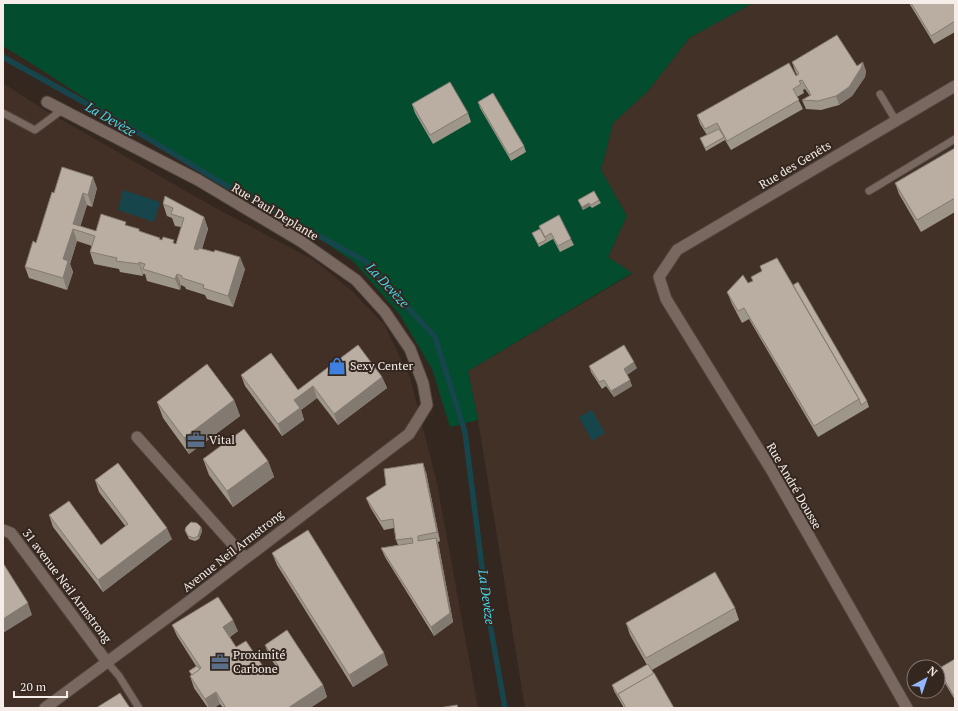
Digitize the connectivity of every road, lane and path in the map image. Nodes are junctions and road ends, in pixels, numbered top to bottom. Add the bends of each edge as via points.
1 (955, 86) edge
2 (880, 94) dead end
3 (47, 102) dead end
4 (62, 110) junction
5 (3, 113) edge
6 (896, 121) junction
7 (955, 139) edge
8 (869, 191) dead end
9 (659, 277) joint
10 (427, 405) joint
11 (137, 437) dead end
12 (3, 530) edge
13 (245, 558) junction
14 (107, 662) junction
15 (45, 708) edge
16 (139, 708) edge
17 (907, 708) edge

1 - 6 street, Rue des Genêts
2 - 6 lane
3 - 4 street, Rue Paul Deplante
4 - 5 lane via 35,130
4 - 10 street, Rue Paul Deplante via 198,180 302,242 356,280 385,312 410,349 423,383
6 - 9 street, Rue des Genêts via 677,250
7 - 8 lane
9 - 17 street, Rue André Dousse via 666,299 772,471
10 - 13 street, Avenue Neil Armstrong via 409,434
11 - 13 street
12 - 14 street, 31 avenue Neil Armstrong via 11,533
13 - 14 street, Avenue Neil Armstrong
14 - 15 street, Avenue Neil Armstrong
14 - 16 lane

